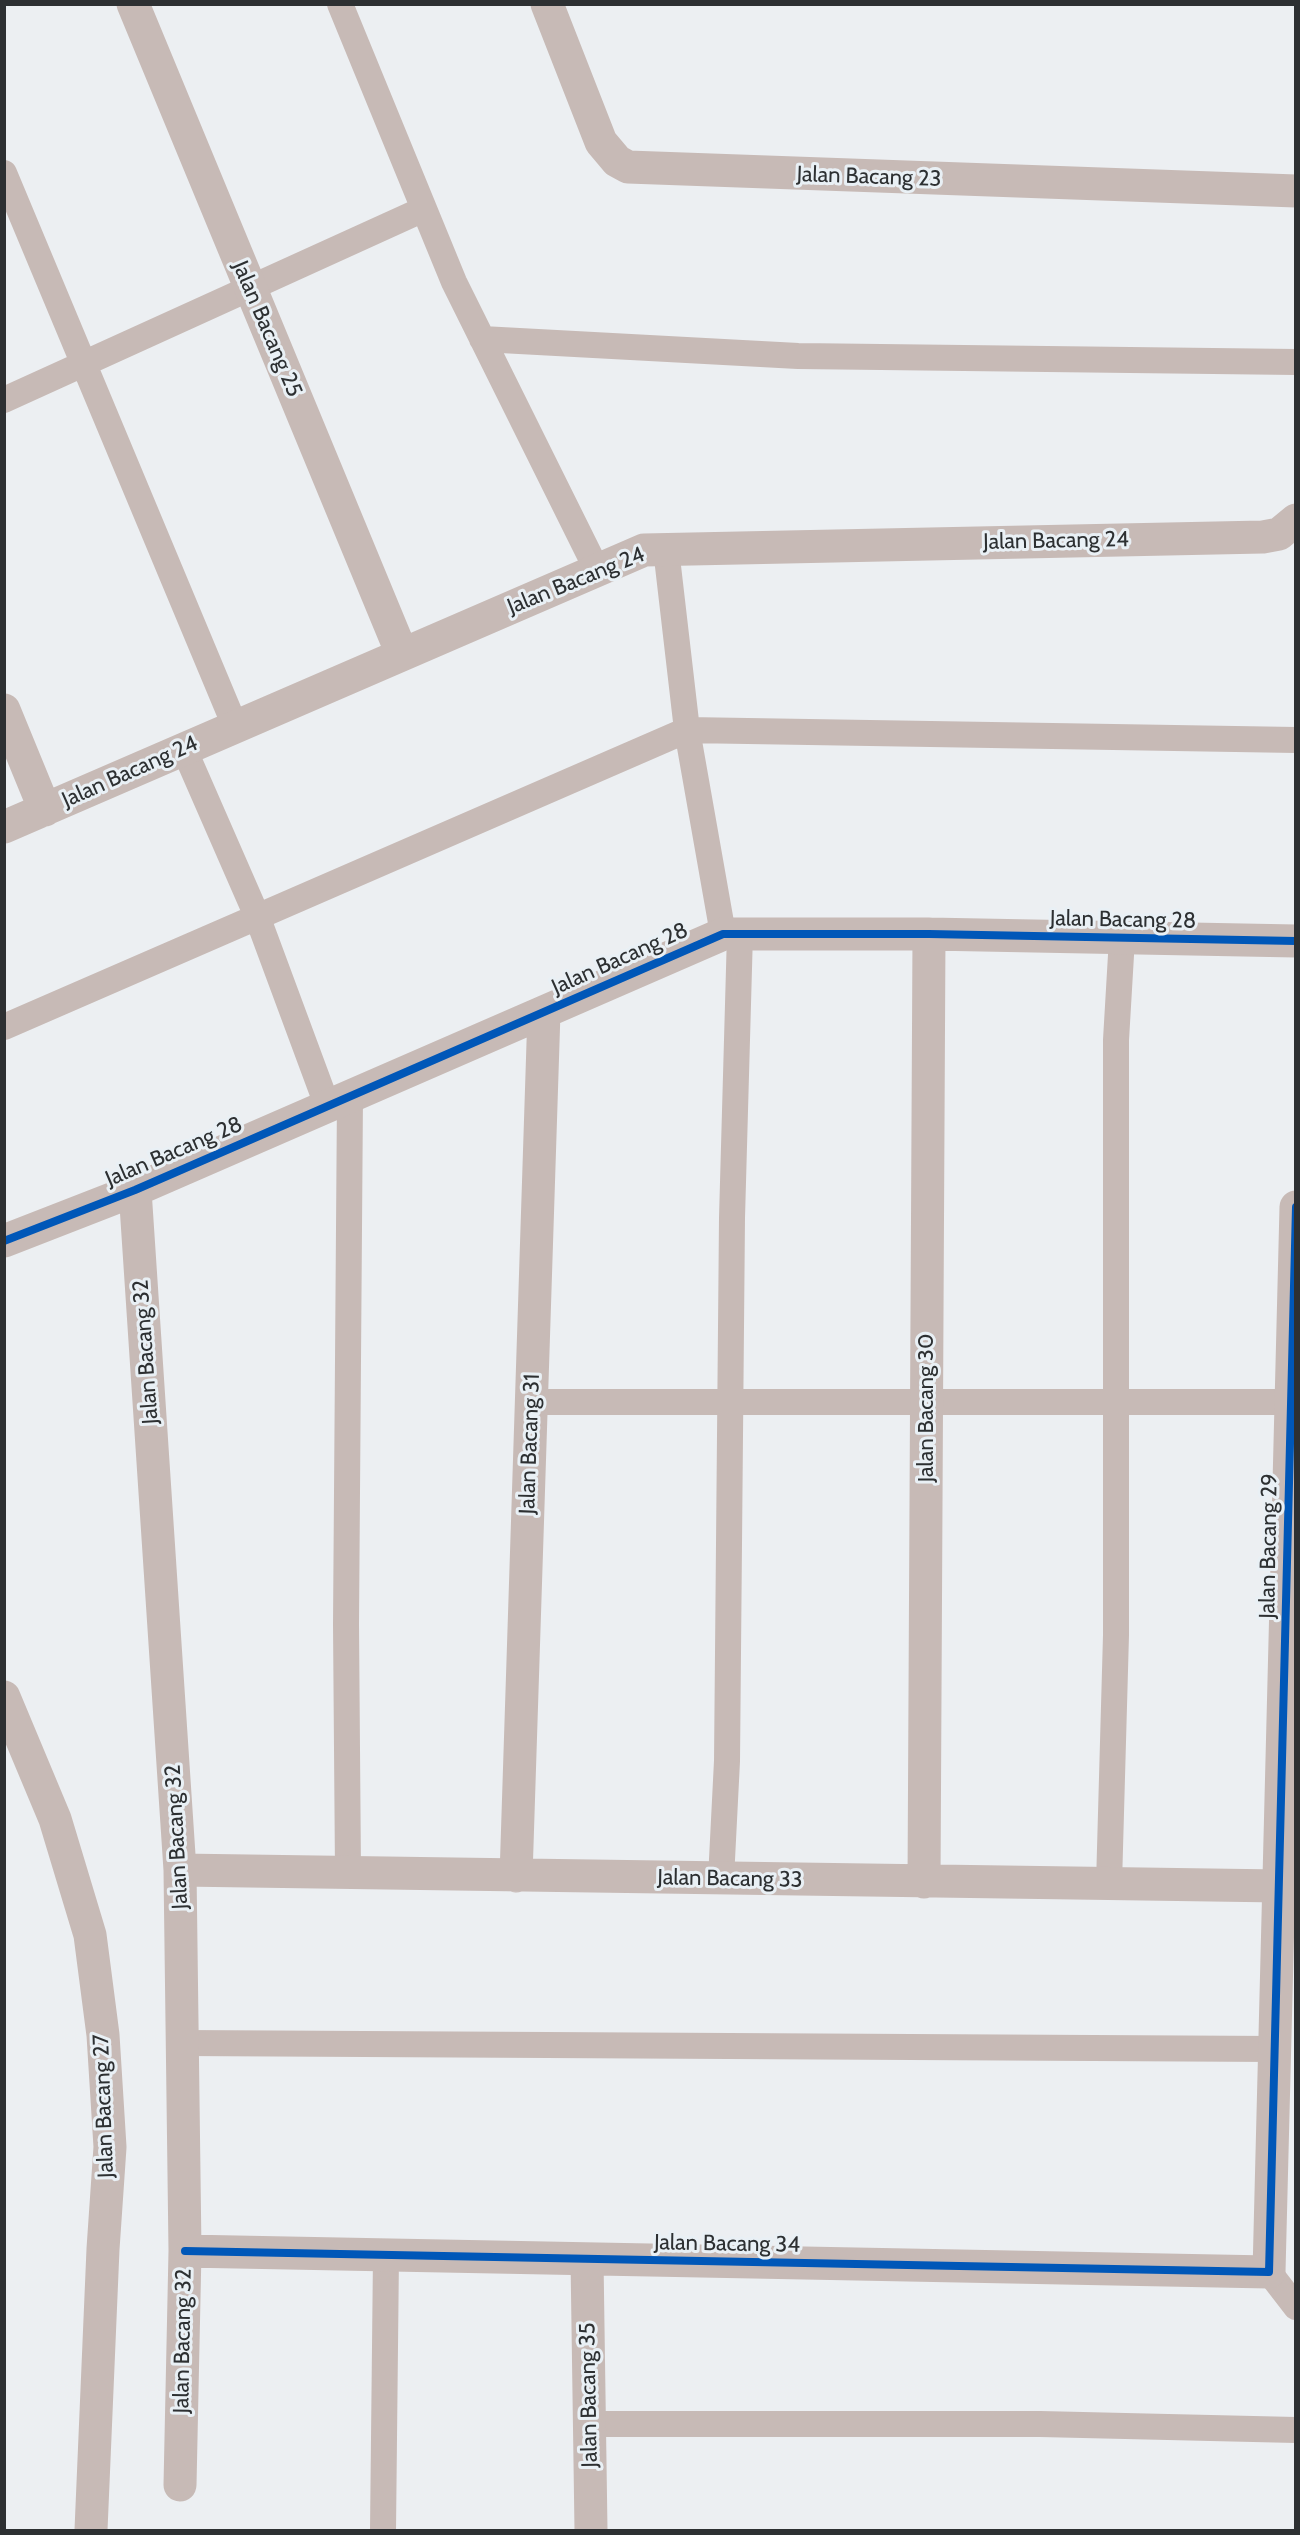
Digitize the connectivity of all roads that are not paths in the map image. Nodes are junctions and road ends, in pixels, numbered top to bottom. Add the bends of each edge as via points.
1 (133, 4) edge
2 (340, 4) edge
3 (547, 4) edge
4 (4, 173) edge
5 (1296, 191) edge
6 (424, 209) junction
7 (250, 288) junction
8 (483, 339) junction
9 (1296, 362) edge
10 (84, 363) junction
11 (4, 399) edge
12 (1296, 520) edge
13 (666, 549) junction
14 (597, 570) junction
15 (402, 654) junction
16 (4, 710) edge
17 (236, 726) junction
18 (687, 730) junction
19 (1296, 740) edge
20 (184, 749) junction
21 (45, 810) junction
22 (4, 827) edge
23 (257, 916) junction
24 (732, 933) junction
25 (929, 934) junction
26 (1122, 938) junction
27 (1296, 941) edge
28 (543, 1012) junction
29 (4, 1027) edge
30 (339, 1101) junction
31 (135, 1190) junction
32 (1296, 1207) edge
33 (4, 1241) edge
34 (927, 1401) junction
35 (531, 1402) junction
36 (730, 1402) junction
37 (1116, 1402) junction
38 (1291, 1402) junction
39 (4, 1697) edge
40 (180, 1870) junction
41 (348, 1873) junction
42 (516, 1875) junction
43 (721, 1879) junction
44 (924, 1882) junction
45 (1110, 1884) junction
46 (1280, 1887) junction
47 (182, 2043) junction
48 (1275, 2049) junction
49 (185, 2251) junction
50 (386, 2255) junction
51 (587, 2259) junction
52 (1269, 2272) junction
53 (1296, 2307) edge
54 (590, 2424) junction
55 (1296, 2430) edge
56 (180, 2485) dead end
57 (91, 2530) edge
58 (383, 2530) edge
59 (591, 2530) edge

1 - 7 street, Jalan Bacang 25
2 - 6 lane
3 - 5 street, Jalan Bacang 23 via 602,142 617,161 628,167
4 - 10 lane
6 - 7 lane
6 - 8 lane
7 - 10 lane
7 - 15 street, Jalan Bacang 25
8 - 9 lane via 798,356
8 - 14 lane
10 - 11 lane
10 - 17 lane
12 - 13 street, Jalan Bacang 24 via 1279,534 1263,537
13 - 14 street, Jalan Bacang 24 via 644,550
13 - 18 lane
14 - 15 street, Jalan Bacang 24
15 - 17 street, Jalan Bacang 24
16 - 21 street
17 - 20 street, Jalan Bacang 24
18 - 19 lane
18 - 23 lane
18 - 24 lane
20 - 21 street, Jalan Bacang 24
20 - 23 lane
21 - 22 street, Jalan Bacang 24
23 - 29 lane
23 - 30 lane
24 - 25 street, Jalan Bacang 28
24 - 28 street, Jalan Bacang 28
24 - 36 lane
25 - 26 street, Jalan Bacang 28
25 - 34 street, Jalan Bacang 30
26 - 27 street, Jalan Bacang 28
26 - 37 lane via 1116,1040
28 - 30 street, Jalan Bacang 28
28 - 35 street, Jalan Bacang 31
30 - 31 street, Jalan Bacang 28
30 - 41 lane
31 - 33 street, Jalan Bacang 28
31 - 40 street, Jalan Bacang 32
32 - 38 street, Jalan Bacang 29
34 - 36 lane
34 - 37 lane
34 - 44 street, Jalan Bacang 30
35 - 36 lane
35 - 42 street, Jalan Bacang 31
36 - 43 lane via 728,1761
37 - 38 lane
37 - 45 lane
38 - 46 street, Jalan Bacang 29
39 - 57 street, Jalan Bacang 27 via 55,1819 90,1935 103,2036 110,2147
40 - 41 street, Jalan Bacang 33
40 - 47 street, Jalan Bacang 32
41 - 42 street, Jalan Bacang 33
42 - 43 street, Jalan Bacang 33
43 - 44 street, Jalan Bacang 33
44 - 45 street, Jalan Bacang 33
45 - 46 street, Jalan Bacang 33
46 - 48 street, Jalan Bacang 29
47 - 48 lane
47 - 49 street, Jalan Bacang 32
48 - 52 street, Jalan Bacang 29
49 - 50 street, Jalan Bacang 34
49 - 56 street, Jalan Bacang 32
50 - 51 street, Jalan Bacang 34
50 - 58 lane
51 - 52 street, Jalan Bacang 34
51 - 54 street, Jalan Bacang 35
52 - 53 lane
54 - 55 lane via 1040,2424
54 - 59 street, Jalan Bacang 35

